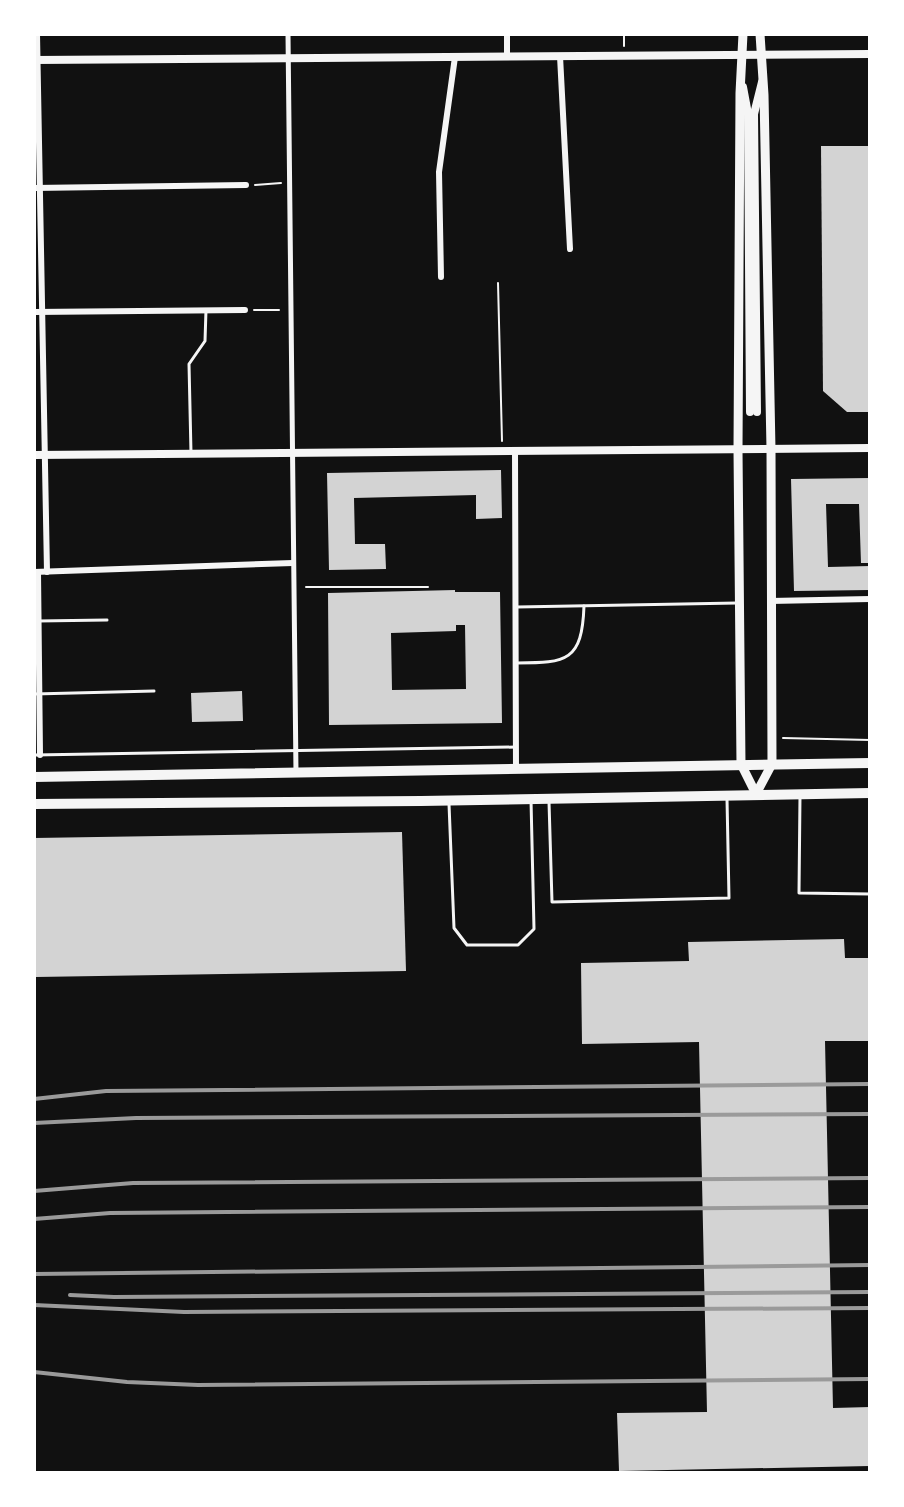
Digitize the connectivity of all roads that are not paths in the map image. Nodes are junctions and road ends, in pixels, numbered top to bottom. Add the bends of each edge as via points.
1 (37, 34) edge
2 (288, 34) edge
3 (507, 34) edge
4 (743, 34) edge
5 (760, 34) edge
6 (760, 54) junction
7 (870, 54) edge
8 (743, 55) junction
9 (507, 56) junction
10 (560, 56) junction
11 (288, 57) junction
12 (455, 57) junction
13 (36, 60) edge
14 (741, 78) junction
15 (762, 79) junction
16 (246, 185) road end
17 (37, 188) edge
18 (570, 249) dead end
19 (441, 277) dead end
20 (206, 310) junction
21 (245, 310) road end
22 (38, 312) edge
23 (870, 448) edge
24 (771, 449) junction
25 (738, 450) junction
26 (515, 451) junction
27 (191, 453) junction
28 (292, 453) junction
29 (34, 455) edge
30 (45, 455) junction
31 (293, 563) junction
32 (36, 572) edge
33 (47, 572) junction
34 (870, 599) edge
35 (770, 601) junction
36 (741, 603) junction
37 (584, 606) junction
38 (516, 607) junction
39 (107, 620) dead end
40 (38, 621) junction
41 (516, 663) junction
42 (154, 691) dead end
43 (37, 694) edge
44 (516, 747) junction
45 (295, 751) junction
46 (37, 755) edge
47 (870, 763) edge
48 (741, 764) junction
49 (772, 764) junction
50 (516, 769) junction
51 (296, 773) junction
52 (34, 777) edge
53 (870, 793) edge
54 (726, 794) junction
55 (756, 794) junction
56 (800, 794) junction
57 (549, 798) junction
58 (531, 799) junction
59 (449, 800) junction
60 (34, 804) edge
61 (870, 894) edge

1 - 13 street
2 - 11 street
3 - 9 street
4 - 8 main road
5 - 6 main road
6 - 7 street
6 - 8 street
6 - 15 main road
8 - 10 street
8 - 14 main road
9 - 10 street
9 - 12 street
10 - 18 street
11 - 12 street
11 - 13 street
11 - 28 street
12 - 19 street via 439,172
13 - 17 street
14 - 15 street via 748,114 754,412 754,114
14 - 25 main road
15 - 24 main road
16 - 17 street
17 - 22 street
20 - 21 street
20 - 22 street
20 - 27 lane via 205,341 189,364
22 - 30 street
23 - 24 street
24 - 25 street
24 - 35 main road
25 - 26 street
25 - 36 main road
26 - 28 street
26 - 38 street
27 - 28 street
27 - 30 street
28 - 31 street
29 - 30 street
30 - 33 street
31 - 33 street
31 - 45 street
32 - 33 street
32 - 40 street
34 - 35 street
35 - 49 main road
36 - 37 lane
36 - 48 main road
37 - 38 lane
37 - 41 lane via 580,642 568,656 557,663
38 - 41 street
39 - 40 lane
40 - 43 street
41 - 44 street
42 - 43 lane
43 - 46 street
44 - 45 lane
44 - 50 street
45 - 46 lane
45 - 51 street
47 - 49 highway
48 - 49 highway
48 - 50 highway
48 - 55 main road
49 - 55 main road
50 - 51 highway
51 - 52 highway
53 - 56 highway
54 - 55 highway
54 - 57 highway
54 - 57 lane via 729,898 714,899 552,902
55 - 56 highway
56 - 61 lane via 799,893
57 - 58 highway
58 - 59 highway
58 - 59 lane via 534,929 518,945 467,945 454,928
59 - 60 highway

